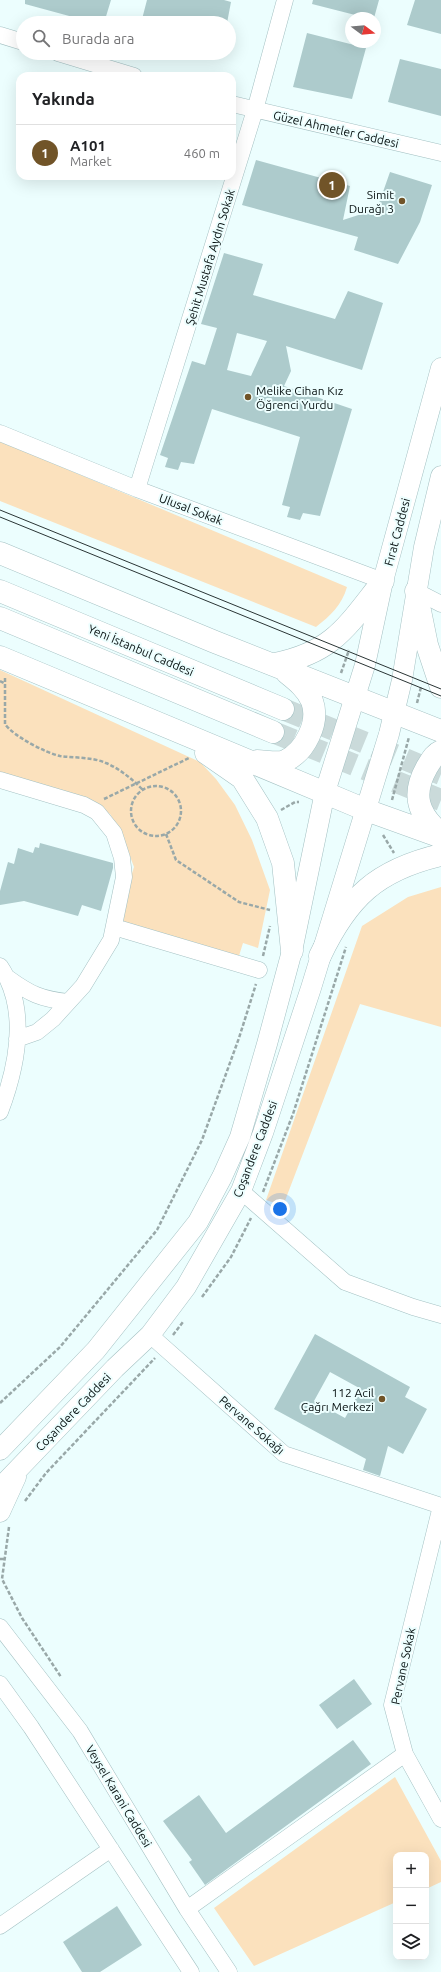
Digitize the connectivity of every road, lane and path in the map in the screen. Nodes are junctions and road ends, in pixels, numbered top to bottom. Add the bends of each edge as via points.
1 (285, 0) edge
2 (0, 35) edge
3 (16, 40) edge
4 (81, 60) edge
5 (121, 72) edge
6 (236, 105) edge
7 (255, 110) junction
8 (441, 153) edge
9 (236, 171) edge
10 (233, 180) edge
11 (441, 368) edge
12 (0, 433) edge
13 (441, 476) edge
14 (137, 489) junction
15 (0, 553) edge
16 (383, 582) junction
17 (0, 591) edge
18 (416, 591) junction
19 (441, 604) edge
20 (0, 618) edge
21 (426, 645) edge
22 (3, 666) edge
23 (278, 666) junction
24 (0, 681) edge
25 (4, 683) junction
26 (432, 684) edge
27 (354, 697) junction
28 (283, 709) tunnel mouth
29 (404, 717) junction
30 (441, 731) edge
31 (178, 732) junction
32 (273, 732) tunnel mouth
33 (441, 751) edge
34 (192, 757) dead end
35 (250, 761) junction
36 (0, 780) edge
37 (137, 784) junction
38 (143, 790) junction
39 (323, 800) junction
40 (84, 805) junction
41 (363, 817) junction
42 (267, 818) junction
43 (385, 826) junction
44 (166, 834) junction
45 (441, 834) edge
46 (441, 837) edge
47 (441, 855) edge
48 (402, 868) junction
49 (272, 916) dead end
50 (271, 922) dead end
51 (114, 927) junction
52 (292, 951) junction
53 (320, 956) junction
54 (260, 970) junction
55 (4, 972) edge
56 (68, 1002) junction
57 (17, 1039) junction
58 (0, 1112) edge
59 (241, 1191) junction
60 (441, 1315) edge
61 (150, 1335) junction
62 (0, 1403) edge
63 (2, 1445) edge
64 (20, 1466) junction
65 (0, 1488) edge
66 (441, 1506) edge
67 (0, 1512) edge
68 (0, 1559) edge
69 (0, 1626) edge
70 (61, 1677) dead end
71 (0, 1684) edge
72 (405, 1754) junction
73 (434, 1791) edge
74 (441, 1819) edge
75 (111, 1849) junction
76 (187, 1909) junction
77 (0, 1926) edge
78 (191, 1972) edge
79 (229, 1972) edge

1 - 7 street, Şehit Mustafa Aydın Sokak
2 - 3 street
4 - 5 street
6 - 7 street, Güzel Ahmetler Caddesi
7 - 8 street, Güzel Ahmetler Caddesi
7 - 9 street, Şehit Mustafa Aydın Sokak
10 - 14 street, Şehit Mustafa Aydın Sokak
11 - 16 main road, Fırat Caddesi
12 - 14 street, Ulusal Sokak
13 - 18 main road
14 - 16 street, Ulusal Sokak
15 - 23 highway
16 - 23 highway via 330,643
16 - 27 main road, Fırat Caddesi via 365,665
17 - 28 highway, Yeni İstanbul Caddesi
18 - 19 street
18 - 21 highway
20 - 32 highway, Yeni İstanbul Caddesi
21 - 26 highway
21 - 29 main road
22 - 25 path
22 - 31 highway
23 - 27 highway
23 - 35 highway via 303,686 312,700 315,713 312,728 307,740 284,762
24 - 25 path
25 - 37 path via 5,724 8,729 58,756 105,762 122,771
26 - 29 path
27 - 29 highway
27 - 39 main road, Fırat Caddesi
29 - 30 highway
29 - 41 main road, Coşandere Caddesi
29 - 43 path
31 - 35 highway
31 - 42 highway via 242,778
33 - 45 highway via 433,757 417,796 424,816
34 - 37 path
35 - 39 highway
36 - 40 street
37 - 38 path
37 - 40 path via 106,799
38 - 44 path via 133,801 131,809 135,826 149,835
38 - 44 path via 161,786 175,794 179,801 181,816 178,824
39 - 41 highway
39 - 42 path via 296,802
39 - 52 main road, Coşandere Caddesi
40 - 51 street via 97,812 114,833 122,858 124,877
41 - 43 highway
41 - 43 path
41 - 53 main road, Coşandere Caddesi
42 - 52 highway via 284,864
43 - 46 highway
43 - 48 path
44 - 49 path via 176,860 239,902 273,910
47 - 48 highway
48 - 53 highway via 375,883 350,904 331,932
50 - 54 path
51 - 54 street
51 - 56 street via 103,955 83,986
52 - 63 main road, Coşandere Caddesi via 240,1137 198,1222 96,1350
53 - 59 main road, Coşandere Caddesi via 263,1134
54 - 62 path via 239,1038 202,1140 157,1230 60,1347
55 - 56 street via 28,992 47,1000
55 - 57 street via 17,1016
56 - 57 street via 54,1019 37,1032
57 - 58 street via 12,1079
59 - 60 street via 344,1282
59 - 61 main road, Coşandere Caddesi via 186,1287
61 - 64 main road, Coşandere Caddesi via 114,1368
61 - 66 street, Pervane Sokağı via 284,1454
64 - 65 main road, Coşandere Caddesi
64 - 67 main road
66 - 72 street, Pervane Sokak via 392,1705
68 - 70 path via 4,1559 2,1579 22,1618
69 - 76 street, Veysel Karani Caddesi via 80,1731
71 - 75 street
72 - 73 street, Pervane Sokak
72 - 76 street
73 - 74 street, Pervane Sokak
75 - 77 street
75 - 78 street
76 - 79 street, Veysel Karani Caddesi

